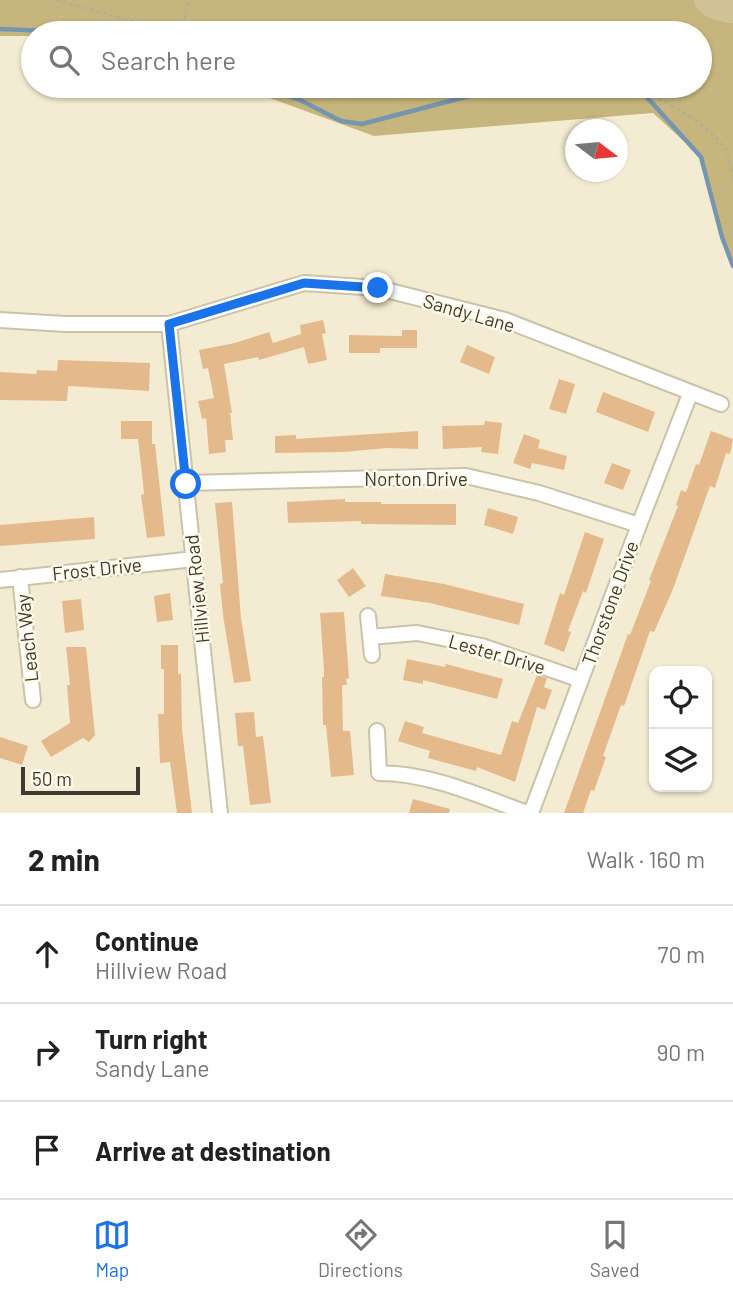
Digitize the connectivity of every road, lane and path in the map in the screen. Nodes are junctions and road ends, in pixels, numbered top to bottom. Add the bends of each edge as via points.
1 (56, 0) edge
2 (189, 0) edge
3 (132, 21) edge
4 (184, 21) edge
5 (660, 98) edge
6 (733, 178) edge
7 (0, 320) edge
8 (169, 324) junction
9 (690, 394) junction
10 (721, 404) dead end
11 (186, 484) junction
12 (639, 525) junction
13 (194, 559) junction
14 (20, 578) junction
15 (0, 580) edge
16 (368, 616) dead end
17 (370, 637) junction
18 (372, 655) dead end
19 (581, 680) junction
20 (33, 699) dead end
21 (377, 731) dead end
22 (220, 813) edge
23 (529, 813) edge

1 - 3 path
2 - 4 path
5 - 6 path via 690,116 725,148
7 - 8 street, Sandy Lane
8 - 9 street, Sandy Lane via 304,283 378,288 505,320
8 - 11 street, Hillview Road
9 - 10 street, Sandy Lane
9 - 12 street, Thorstone Drive
11 - 12 street, Norton Drive via 466,476 539,493
11 - 13 street, Hillview Road
12 - 19 street, Thorstone Drive
13 - 14 street, Frost Drive
13 - 22 street, Hillview Road
14 - 15 street, Frost Drive
14 - 20 street, Leach Way
16 - 17 street
17 - 18 street
17 - 19 street, Lester Drive via 417,634 482,646
19 - 23 street, Thorstone Drive
21 - 23 street via 379,773 455,787

